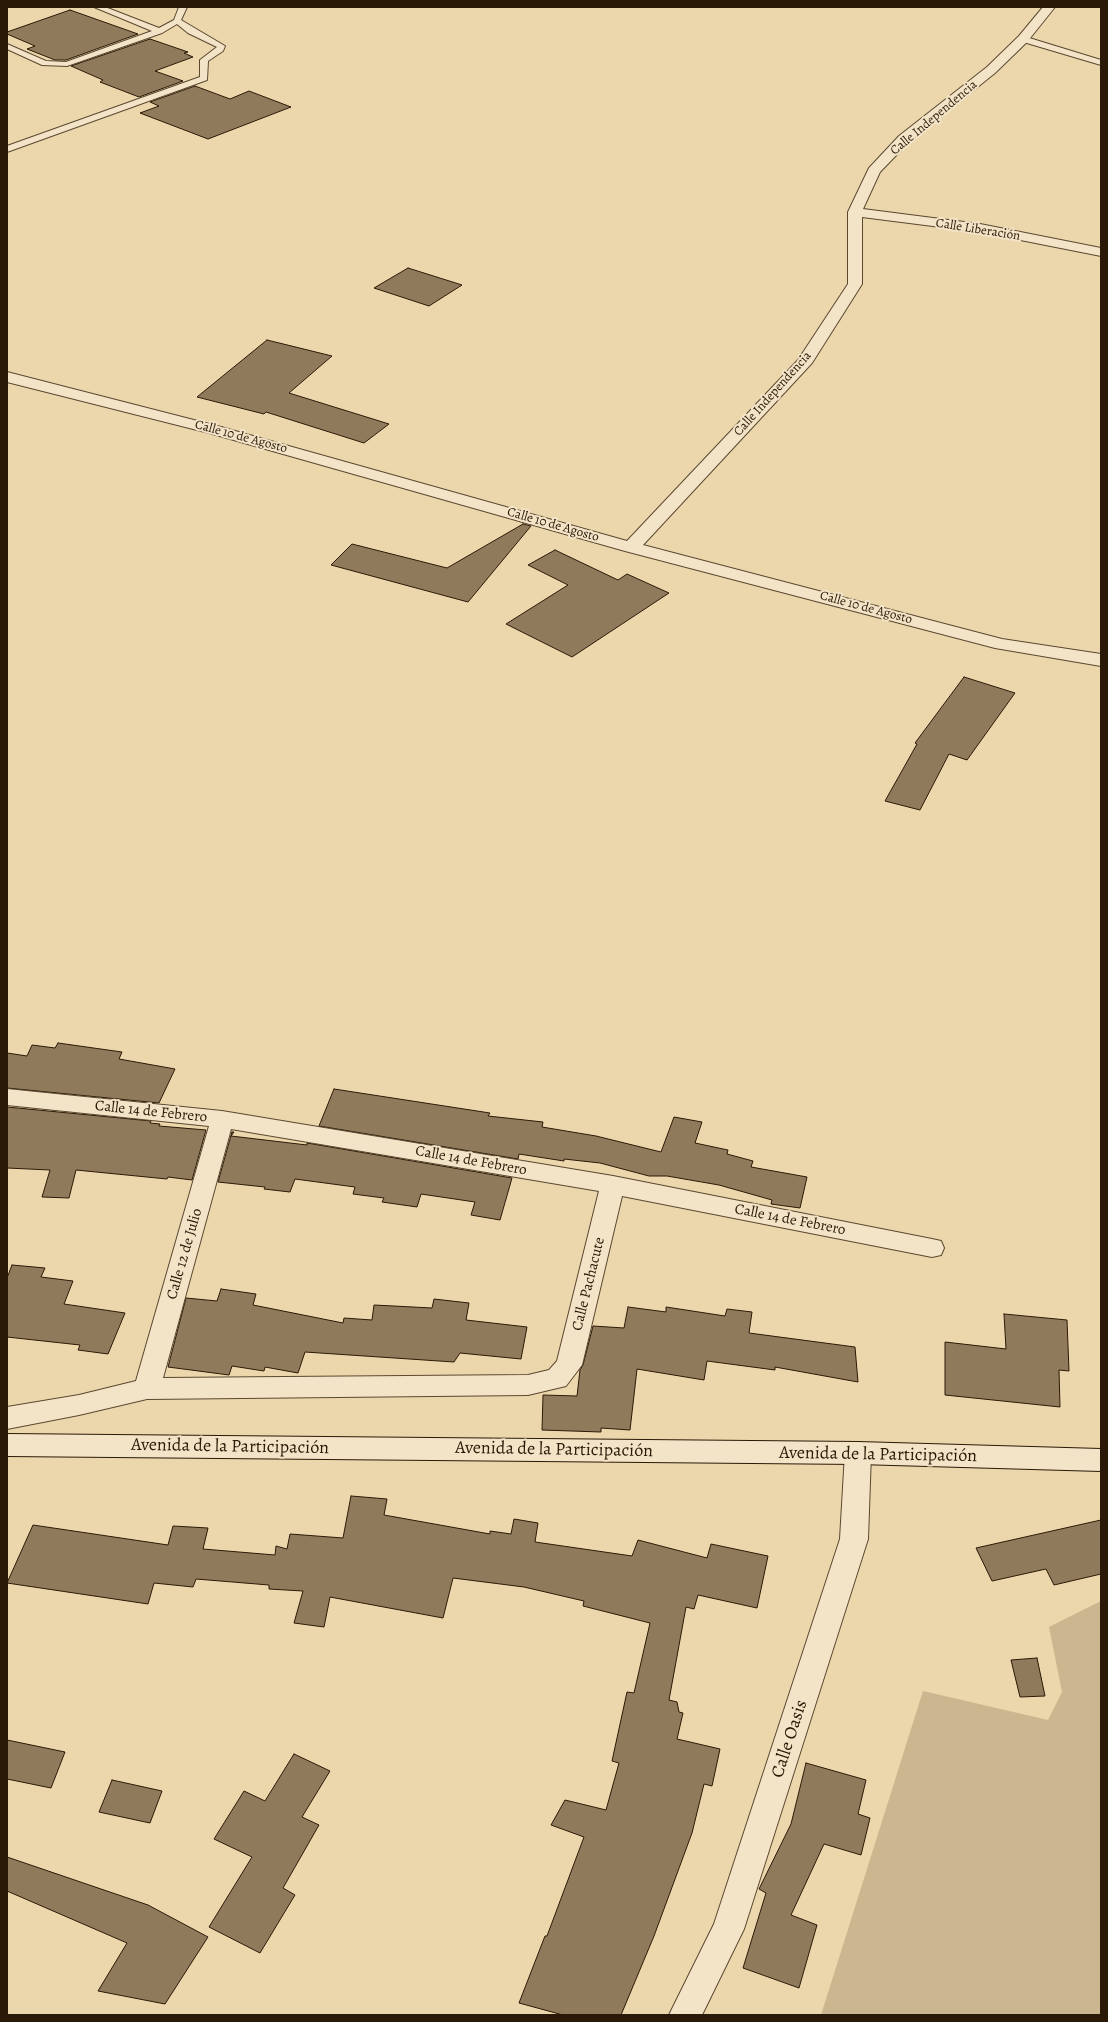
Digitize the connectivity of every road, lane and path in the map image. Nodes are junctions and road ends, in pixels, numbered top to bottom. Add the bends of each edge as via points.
1 (98, 7) edge
2 (183, 7) edge
3 (1049, 7) edge
4 (177, 21) junction
5 (159, 31) junction
6 (1023, 39) junction
7 (7, 46) edge
8 (1101, 63) edge
9 (7, 149) edge
10 (855, 212) junction
11 (1101, 252) edge
12 (7, 377) edge
13 (631, 547) junction
14 (1101, 660) edge
15 (7, 1097) edge
16 (222, 1119) junction
17 (613, 1185) junction
18 (932, 1248) dead end
19 (147, 1389) junction
20 (7, 1418) edge
21 (8, 1448) edge
22 (858, 1453) junction
23 (1101, 1460) edge
24 (685, 2015) edge

1 - 5 lane
2 - 4 lane
3 - 6 street, Calle Independencia
4 - 5 lane
4 - 9 lane via 221,46 204,60 204,78
5 - 7 lane via 73,62 59,64 45,63
6 - 8 lane
6 - 10 street, Calle Independencia via 991,70 904,139 874,171
10 - 11 street, Calle Liberación via 980,228
10 - 13 street, Calle Independencia via 855,284 804,363
12 - 13 street, Calle 10 de Agosto via 215,430
13 - 14 street, Calle 10 de Agosto via 1001,644
15 - 16 street, Calle 14 de Febrero
16 - 17 street, Calle 14 de Febrero
16 - 19 street, Calle 12 de Julio
17 - 18 street, Calle 14 de Febrero
17 - 19 street, Calle Pachacute via 569,1365 557,1379 528,1385
19 - 20 street
21 - 22 street, Avenida de la Participación
22 - 23 street, Avenida de la Participación
22 - 24 street, Calle Oasis via 854,1539 728,1929

